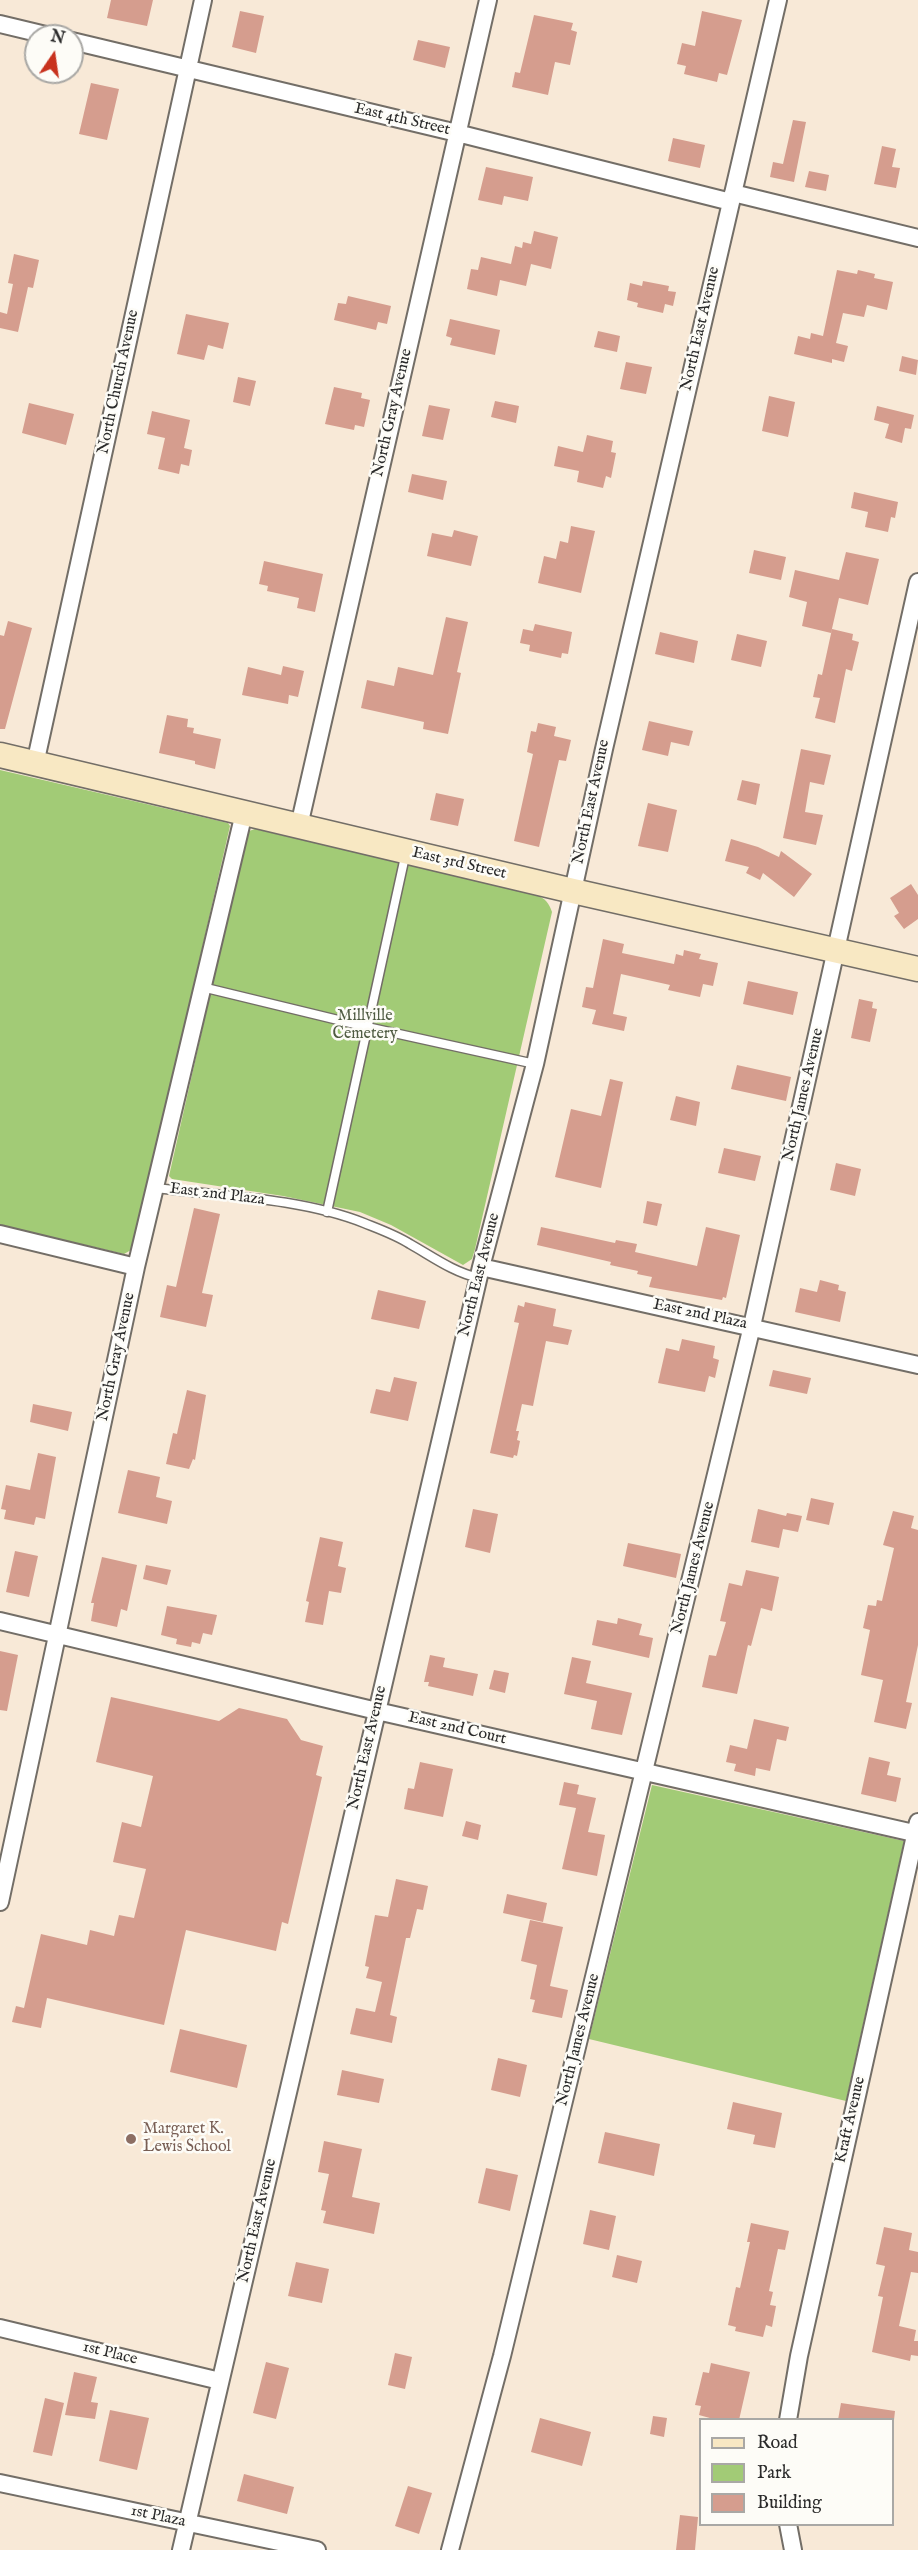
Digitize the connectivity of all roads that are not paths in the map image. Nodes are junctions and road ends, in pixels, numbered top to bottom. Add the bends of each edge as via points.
1 (203, 0) edge
2 (488, 0) edge
3 (778, 0) edge
4 (0, 24) edge
5 (24, 30) edge
6 (84, 44) edge
7 (187, 69) junction
8 (457, 133) junction
9 (732, 197) junction
10 (918, 238) edge
11 (918, 582) edge
12 (0, 755) edge
13 (35, 764) junction
14 (244, 813) junction
15 (299, 826) junction
16 (406, 851) junction
17 (573, 891) junction
18 (837, 950) junction
19 (918, 969) edge
20 (202, 987) junction
21 (367, 1027) junction
22 (535, 1064) junction
23 (156, 1188) junction
24 (327, 1212) junction
25 (0, 1234) edge
26 (136, 1267) junction
27 (480, 1273) junction
28 (752, 1326) junction
29 (918, 1365) edge
30 (0, 1621) edge
31 (59, 1635) junction
32 (377, 1711) junction
33 (645, 1772) junction
34 (917, 1830) edge
35 (0, 1902) edge
36 (0, 2328) edge
37 (220, 2381) junction
38 (788, 2418) edge
39 (0, 2483) edge
40 (187, 2524) junction
41 (788, 2526) edge
42 (181, 2550) edge
43 (317, 2550) edge
44 (450, 2550) edge
45 (793, 2550) edge

1 - 7 street, North Church Avenue
2 - 8 street, North Gray Avenue
3 - 9 street, North East Avenue
4 - 5 street
6 - 7 street, East 4th Street
7 - 8 street, East 4th Street
7 - 13 street, North Church Avenue
8 - 9 street, East 4th Street
8 - 15 street, North Gray Avenue
9 - 10 street, East 4th Street
9 - 17 street, North East Avenue
11 - 18 street, North James Avenue
12 - 13 street, East 3rd Street
13 - 14 street, East 3rd Street
14 - 15 street, East 3rd Street
14 - 20 street, North Gray Avenue
15 - 16 street, East 3rd Street
16 - 17 street, East 3rd Street
16 - 21 lane
17 - 18 street, East 3rd Street
17 - 22 street, North East Avenue
18 - 19 street, East 3rd Street
18 - 28 street, North James Avenue
20 - 21 lane
20 - 23 street, North Gray Avenue
21 - 22 lane
21 - 24 lane
22 - 27 street, North East Avenue
23 - 24 lane, East 2nd Plaza
23 - 26 street, North Gray Avenue
24 - 27 lane, East 2nd Plaza via 407,1242 459,1274
25 - 26 street
26 - 31 street, North Gray Avenue
27 - 28 street, East 2nd Plaza
27 - 32 street, North East Avenue
28 - 29 street, East 2nd Plaza
28 - 33 street, North James Avenue
30 - 31 street, East 2nd Court
31 - 32 street, East 2nd Court
31 - 35 street, North Gray Avenue
32 - 33 street, East 2nd Court
32 - 37 street, North East Avenue
33 - 34 street, East 2nd Court
33 - 44 street, North James Avenue via 502,2356
34 - 38 street, Kraft Avenue
36 - 37 street, 1st Place
37 - 40 street, North East Avenue
39 - 40 street, 1st Plaza
40 - 42 street, North East Avenue
40 - 43 street, 1st Plaza
41 - 45 street

